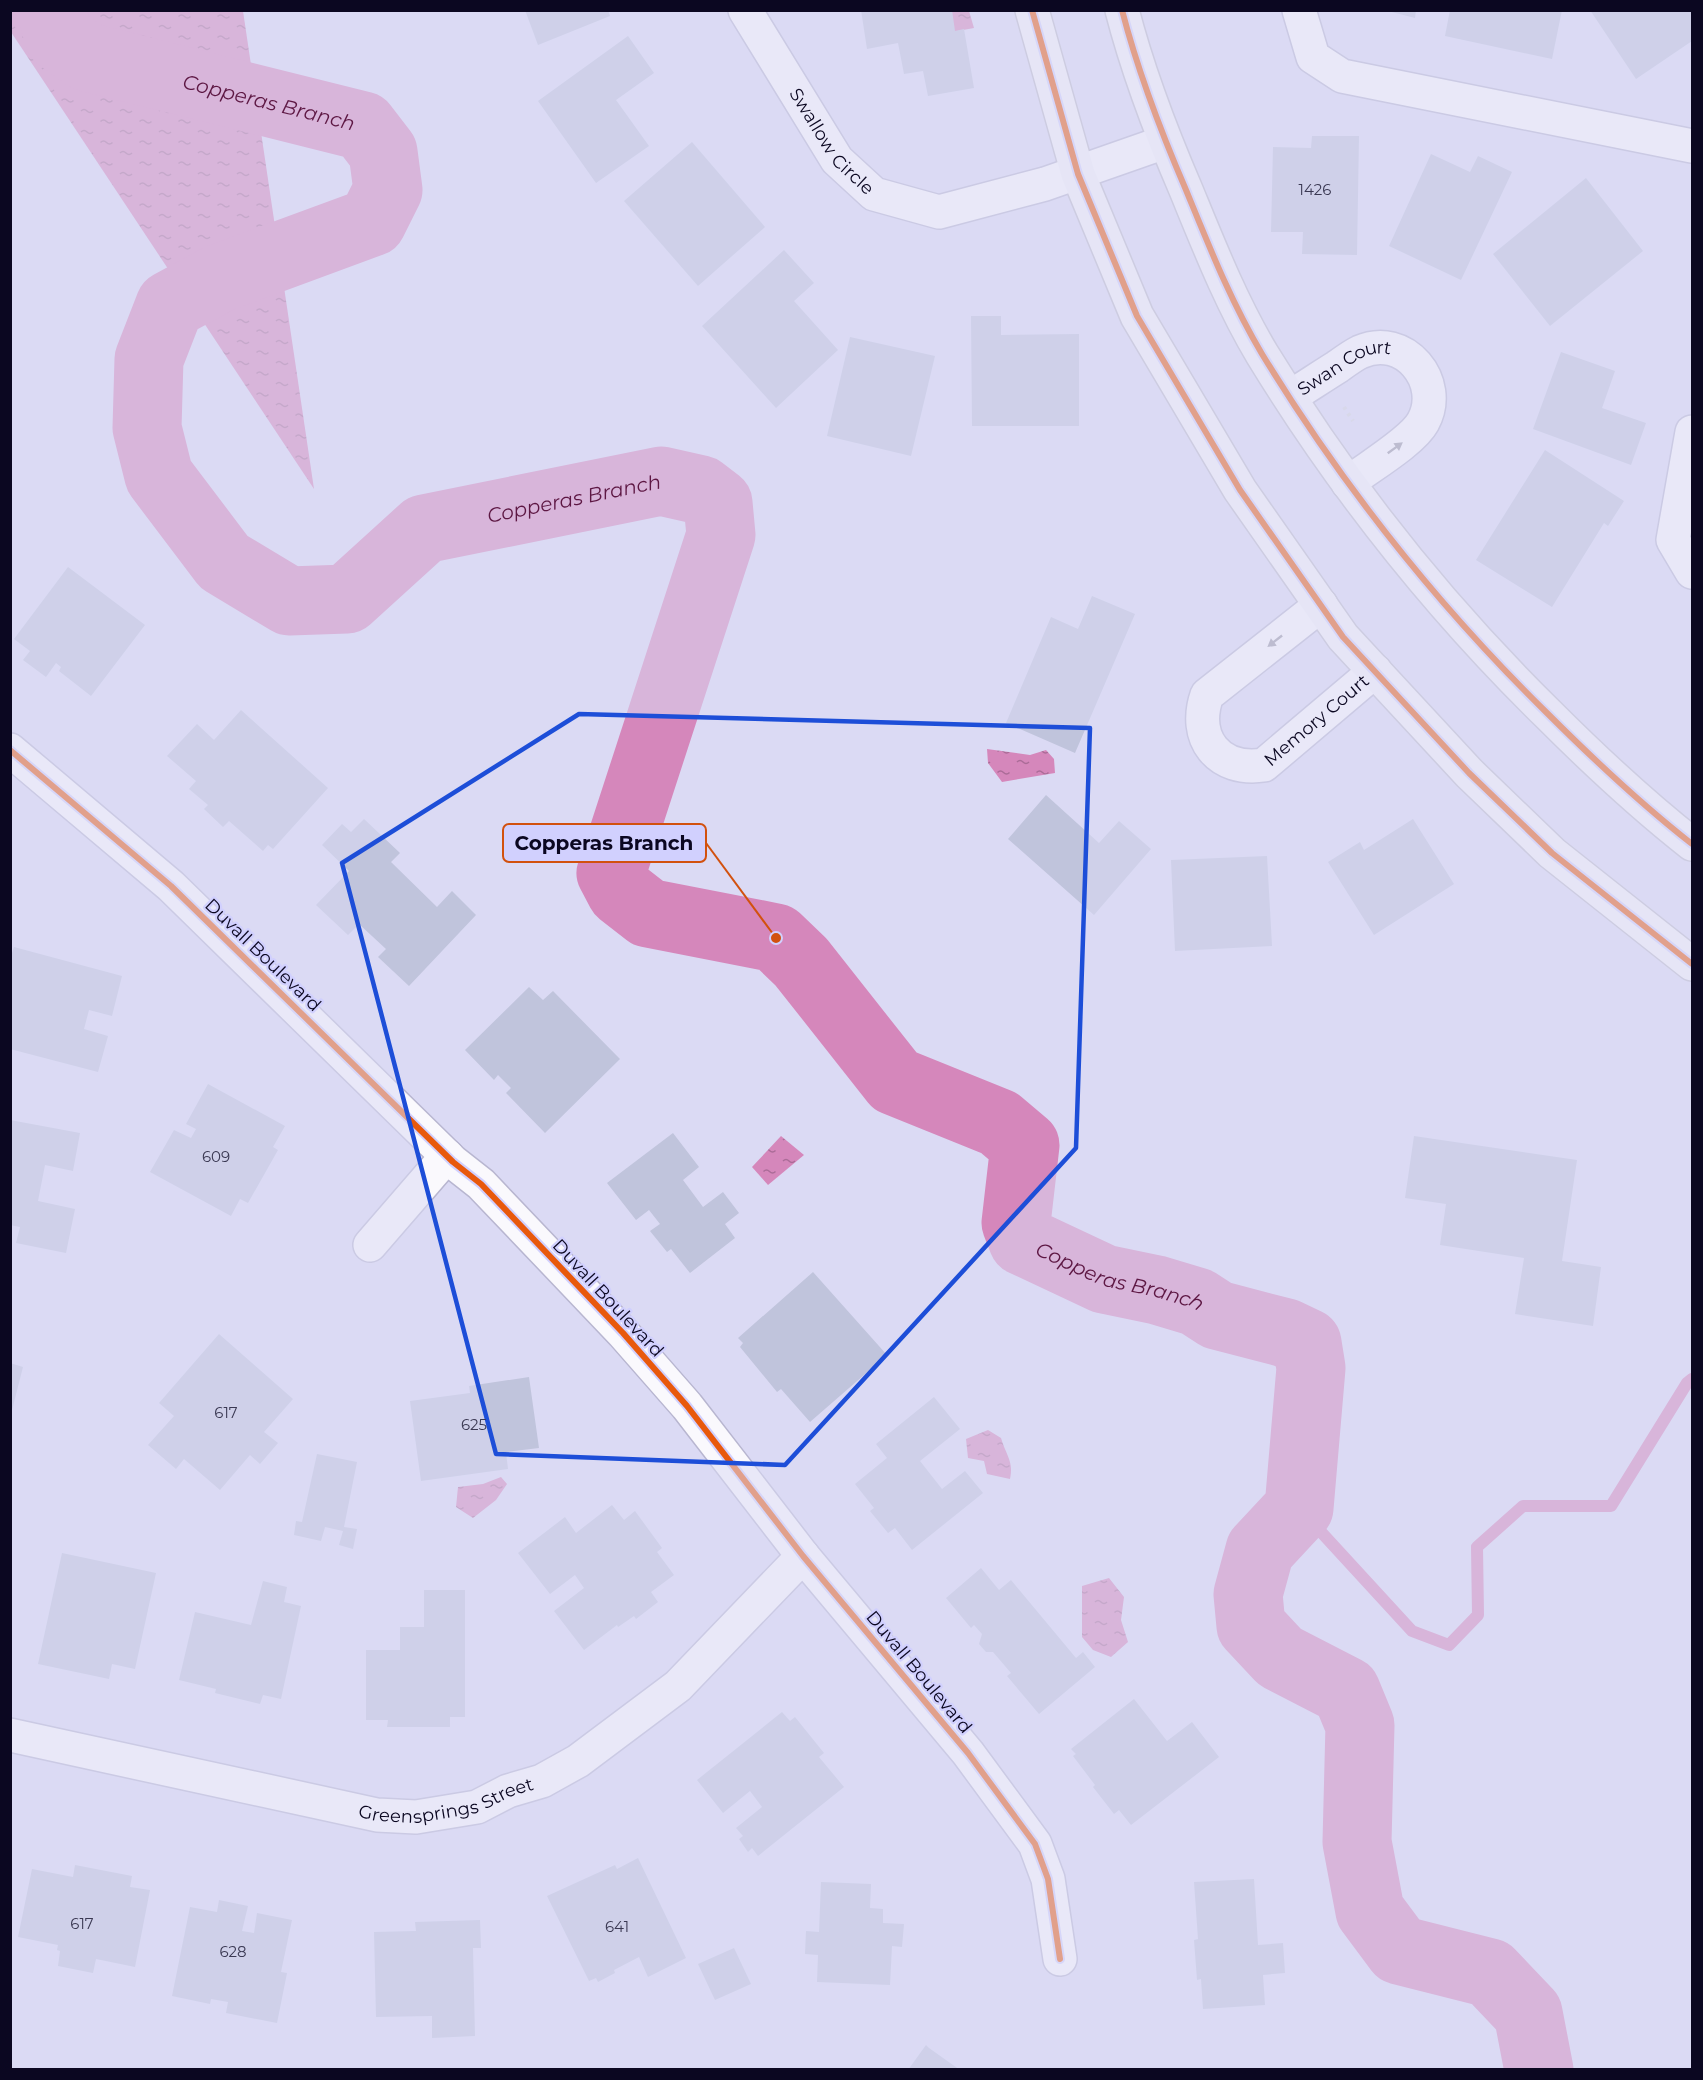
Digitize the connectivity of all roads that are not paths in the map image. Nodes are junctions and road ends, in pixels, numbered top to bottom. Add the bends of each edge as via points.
1 (745, 10) edge
2 (1032, 10) edge
3 (1122, 10) edge
4 (1299, 10) edge
5 (1165, 142) junction
6 (1692, 146) edge
7 (1078, 174) junction
8 (1290, 397) junction
9 (1692, 432) edge
10 (1348, 483) junction
11 (1692, 572) edge
12 (1321, 605) junction
13 (1375, 671) junction
14 (10, 750) edge
15 (1692, 844) edge
16 (1692, 964) edge
17 (447, 1156) junction
18 (370, 1245) dead end
19 (803, 1556) junction
20 (10, 1735) edge
21 (1060, 1959) dead end

1 - 7 street, Swallow Circle via 837,160 874,194 939,212
2 - 7 main road
3 - 5 main road
4 - 6 street via 1313,57 1342,76
5 - 7 street, Swallow Circle
5 - 8 main road via 1222,278
7 - 12 main road via 1137,316 1240,490
8 - 10 main road
10 -> 8 street, Swan Court via 1412,436 1422,424 1430,394 1419,366 1393,349 1377,348 1361,352
9 - 11 street via 1672,540
10 - 15 main road via 1430,587 1513,680 1600,766
12 - 13 main road via 1343,637
12 -> 13 street, Memory Court via 1208,695 1202,721 1210,746 1234,765 1264,765
13 - 16 main road via 1468,772 1552,853
14 - 17 street, Duvall Boulevard via 171,886
17 - 18 street
17 - 19 street, Duvall Boulevard via 481,1184 623,1333 687,1406
19 - 20 street, Greensprings Street via 678,1686 578,1761 542,1781 508,1791 477,1807 416,1817 378,1815
19 - 21 street, Duvall Boulevard via 968,1753 1035,1844 1048,1880

